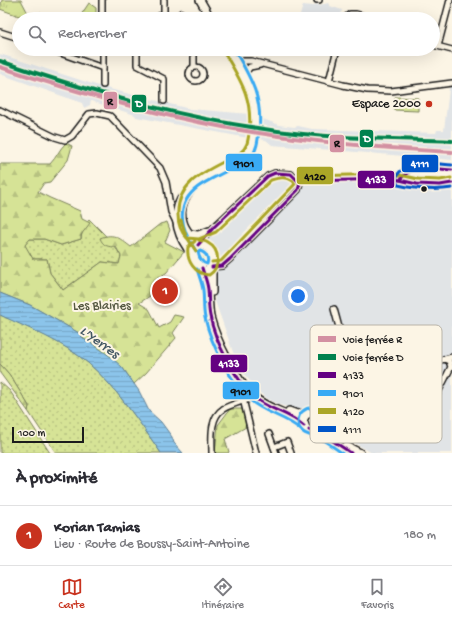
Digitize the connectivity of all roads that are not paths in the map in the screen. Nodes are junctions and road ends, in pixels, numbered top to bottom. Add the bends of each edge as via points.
1 (102, 0) edge
2 (164, 0) edge
3 (200, 0) edge
4 (450, 0) edge
5 (102, 12) edge
6 (164, 12) edge
7 (207, 12) edge
8 (440, 31) edge
9 (0, 32) edge
10 (12, 36) edge
11 (440, 47) edge
12 (452, 50) edge
13 (69, 56) edge
14 (103, 56) edge
15 (136, 56) edge
16 (194, 56) edge
17 (232, 56) edge
18 (335, 56) edge
19 (245, 60) junction
20 (235, 61) junction
21 (269, 66) junction
22 (194, 67) dead end
23 (103, 68) junction
24 (245, 72) junction
25 (329, 81) junction
26 (452, 83) edge
27 (103, 85) dead end
28 (164, 101) dead end
29 (0, 110) edge
30 (209, 175) junction
31 (169, 201) junction
32 (180, 202) junction
33 (176, 222) junction
34 (214, 228) junction
35 (189, 233) junction
36 (198, 245) junction
37 (192, 254) junction
38 (212, 267) junction
39 (202, 268) junction
40 (334, 309) dead end
41 (338, 325) edge
42 (452, 357) edge
43 (444, 359) joint
44 (442, 383) edge
45 (248, 391) junction
46 (254, 397) junction
47 (242, 401) junction
48 (310, 413) edge
49 (310, 414) edge
50 (304, 426) junction
51 (310, 430) edge
52 (270, 434) dead end
53 (336, 443) edge
54 (341, 443) edge
55 (274, 447) junction
56 (212, 453) edge
57 (256, 453) edge
58 (276, 453) edge
59 (291, 453) edge
60 (351, 453) edge
61 (360, 453) edge

1 - 5 street
2 - 6 street
3 - 7 main road
4 - 8 street
9 - 10 street
11 - 12 street
13 - 23 street
14 - 23 street
15 - 28 street via 137,65 164,78
16 - 22 street
17 - 20 main road
18 - 25 street
19 - 20 street
19 - 21 street
19 - 24 street via 248,66
20 - 24 main road
21 - 24 street via 252,66
21 - 25 street
23 - 27 street
24 - 30 main road via 256,115 250,150 246,155
25 - 26 street via 360,89 382,91
29 - 31 street via 65,140 72,136 89,114 110,116 160,168 166,182
30 - 32 main road via 193,184
30 - 35 main road via 195,185 184,202 183,221
31 - 32 street via 176,206
31 - 33 street
32 - 33 main road
33 - 37 main road
34 - 35 street via 198,234
34 - 36 street
34 - 38 street via 268,176 275,173 291,174 300,183 298,190 230,259 222,266
35 - 36 main road
36 - 37 main road
36 - 38 main road via 210,251
37 - 39 main road
38 - 39 main road via 208,270
38 - 48 main road via 212,301 217,322 243,377 268,403 297,414
39 - 45 main road via 213,325 224,352
40 - 41 street
42 - 43 street
43 - 44 street via 449,361 450,367
45 - 46 main road
45 - 47 street
46 - 47 street
46 - 50 main road via 272,409 296,418
47 - 56 street via 222,410 215,418
47 - 57 street
49 - 50 main road via 303,420
50 - 51 main road
52 - 55 street
53 - 60 main road
54 - 61 main road
55 - 58 street
55 - 59 street via 287,442

